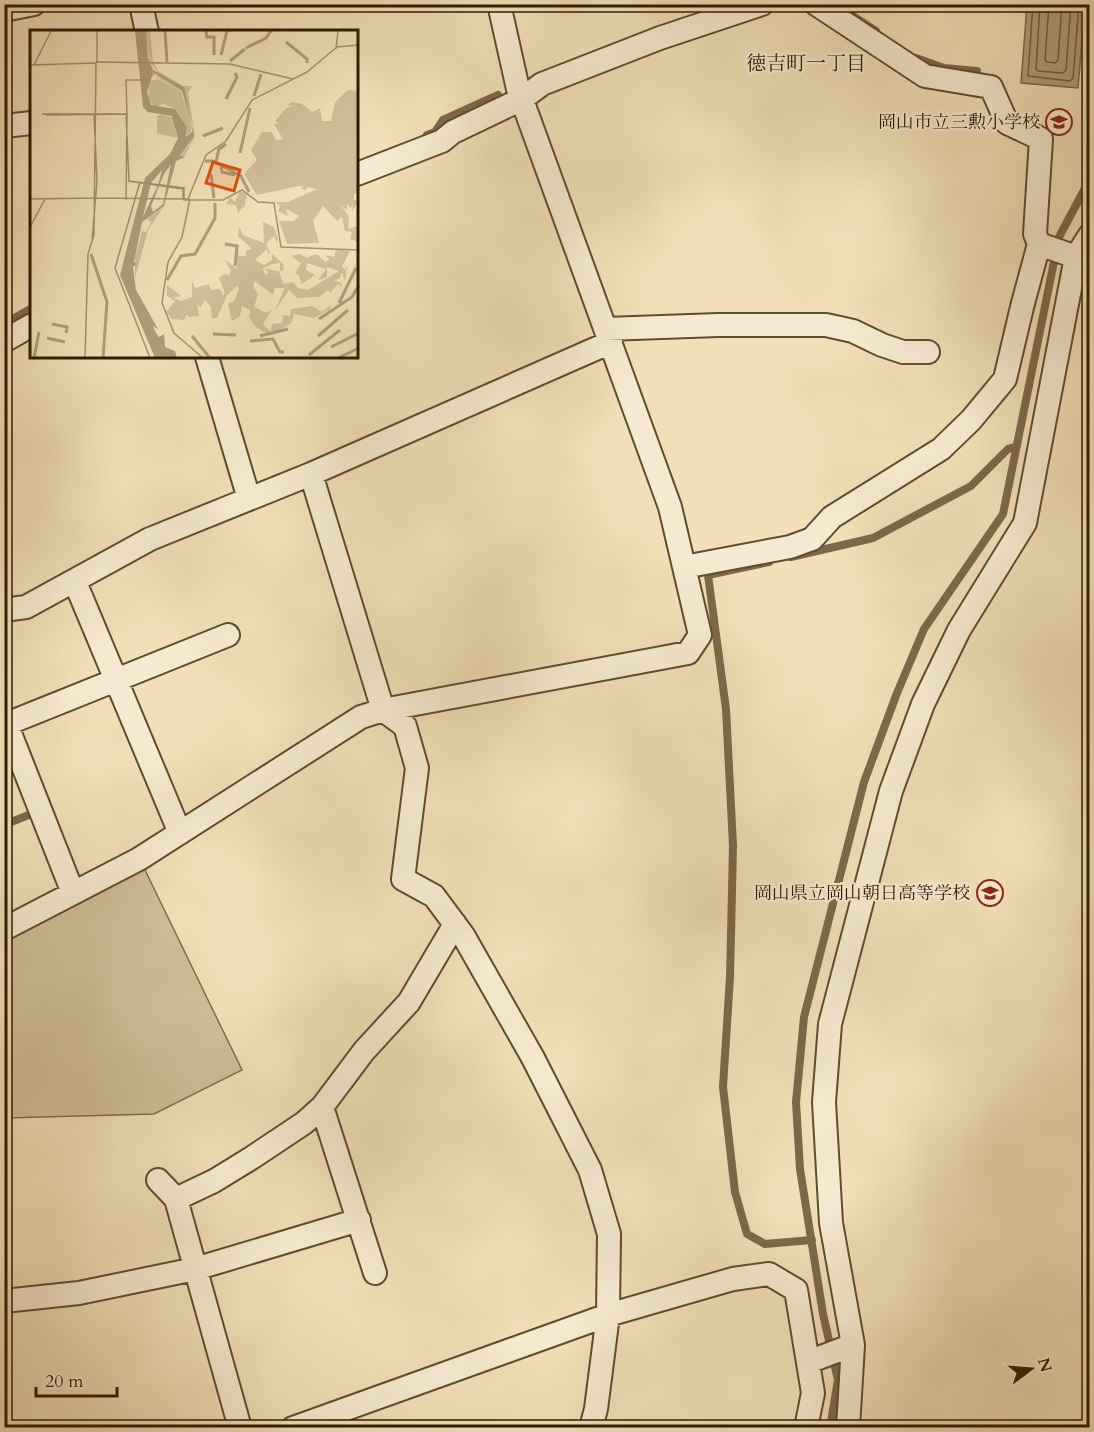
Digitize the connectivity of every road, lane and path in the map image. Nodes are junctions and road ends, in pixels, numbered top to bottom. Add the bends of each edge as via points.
1 (34, 4) edge
2 (141, 4) edge
3 (500, 4) edge
4 (762, 4) edge
5 (816, 4) edge
6 (4, 10) edge
7 (147, 30) edge
8 (522, 99) junction
9 (30, 123) edge
10 (4, 126) edge
11 (358, 174) edge
12 (1089, 236) edge
13 (1041, 245) junction
14 (1072, 255) junction
15 (30, 325) edge
16 (608, 335) junction
17 (4, 341) edge
18 (928, 352) dead end
19 (207, 358) edge
20 (311, 474) junction
21 (249, 499) junction
22 (684, 567) junction
23 (75, 582) junction
24 (4, 610) edge
25 (228, 635) dead end
26 (116, 681) junction
27 (383, 710) junction
28 (5, 722) edge
29 (180, 833) junction
30 (73, 893) junction
31 (455, 924) junction
32 (4, 928) edge
33 (322, 1107) junction
34 (158, 1180) dead end
35 (176, 1199) junction
36 (359, 1220) junction
37 (195, 1269) junction
38 (375, 1273) dead end
39 (4, 1301) edge
40 (608, 1315) junction
41 (832, 1353) junction
42 (240, 1428) edge
43 (293, 1428) edge
44 (591, 1428) edge
45 (806, 1428) edge
46 (848, 1428) edge

1 - 6 street
2 - 7 street
3 - 8 street
4 - 8 street via 542,84
5 - 13 street via 925,76 991,87 1007,123 1041,139 1035,234
8 - 11 street via 442,141
8 - 16 street
9 - 10 street
12 - 14 street
13 - 14 street
13 - 22 street via 1005,380 941,449 832,517 812,539 790,548
14 - 41 street via 1025,523 959,630 923,704 891,791 830,1024 824,1102 831,1223
15 - 17 street
16 - 18 street via 718,325 826,325 853,331 903,352
16 - 20 street
16 - 22 street via 670,507
19 - 21 street
20 - 21 street
20 - 27 street
21 - 23 street via 150,539
22 - 27 street via 700,635 688,654
23 - 24 street via 26,607
23 - 26 street
25 - 26 street
26 - 28 street
26 - 29 street
27 - 29 street via 361,717
27 - 31 street via 405,726 417,768 403,879 434,896
28 - 30 street
29 - 30 street
30 - 32 street
31 - 33 street via 409,1002 364,1051
31 - 40 street via 533,1058 590,1170 609,1234
33 - 35 street via 253,1157
33 - 36 street
34 - 35 street
35 - 37 street
36 - 37 street
36 - 38 street
37 - 39 street via 79,1293
37 - 42 street
40 - 41 street via 733,1279 769,1274 796,1290
40 - 43 street
40 - 44 street
41 - 45 street via 813,1393
41 - 46 street

